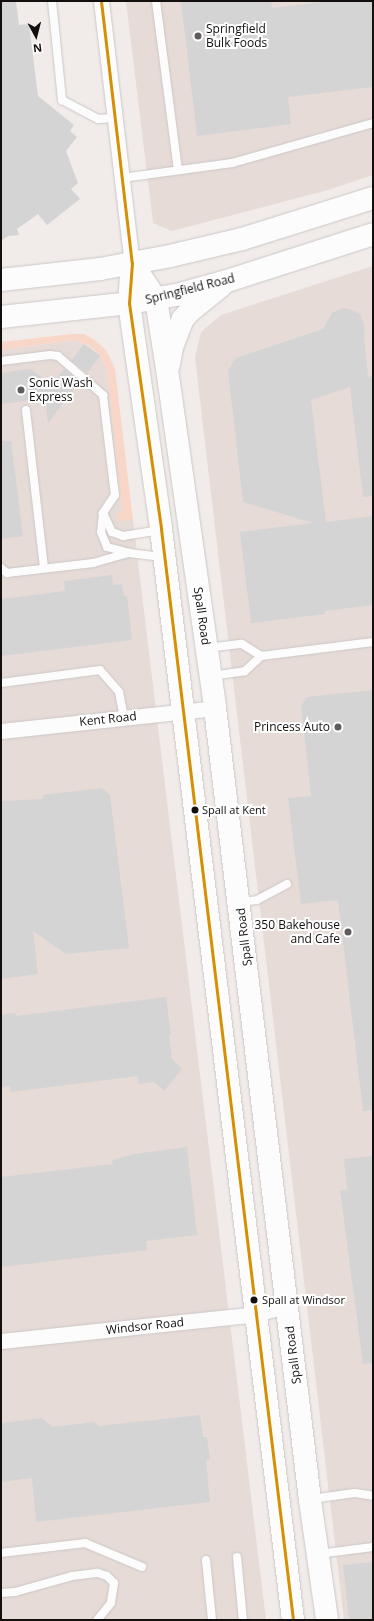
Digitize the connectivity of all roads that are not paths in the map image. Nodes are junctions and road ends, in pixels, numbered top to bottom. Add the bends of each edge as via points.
1 (52, 1) edge
2 (101, 1) edge
3 (156, 1) edge
4 (115, 118) junction
5 (373, 124) edge
6 (178, 170) junction
7 (122, 178) junction
8 (373, 198) edge
9 (373, 234) edge
10 (132, 263) junction
11 (1, 280) edge
12 (227, 281) junction
13 (156, 299) junction
14 (129, 303) junction
15 (1, 317) edge
16 (1, 361) edge
17 (168, 369) junction
18 (26, 410) dead end
19 (103, 513) junction
20 (161, 529) junction
21 (129, 553) junction
22 (165, 557) junction
23 (1, 568) edge
24 (44, 568) junction
25 (373, 642) edge
26 (207, 648) junction
27 (261, 656) junction
28 (210, 676) junction
29 (1, 683) edge
30 (215, 708) junction
31 (182, 711) junction
32 (124, 718) junction
33 (1, 731) edge
34 (287, 884) dead end
35 (239, 902) junction
36 (287, 1305) junction
37 (256, 1314) junction
38 (1, 1342) edge
39 (373, 1496) edge
40 (310, 1500) junction
41 (373, 1547) edge
42 (1, 1553) edge
43 (318, 1554) junction
44 (237, 1557) dead end
45 (206, 1560) dead end
46 (142, 1567) dead end
47 (1, 1593) edge
48 (97, 1620) edge
49 (212, 1620) edge
50 (243, 1620) edge
51 (293, 1620) edge
52 (328, 1620) edge

1 - 4 lane via 62,100 98,119
2 - 4 street, Spall Road
3 - 6 lane
4 - 7 street, Spall Road
5 - 6 lane via 232,163
6 - 7 lane
7 - 10 street, Spall Road
8 - 10 main road via 242,239
9 - 12 main road, Springfield Road
10 - 11 main road
10 - 13 main road, Spall Road
10 - 14 main road, Spall Road
12 - 13 main road, Springfield Road
12 - 17 main road via 183,319 172,347
13 - 14 main road, Springfield Road
13 - 17 main road, Spall Road
14 - 15 main road, Springfield Road
14 - 20 main road, Spall Road
16 - 19 lane via 58,356 103,395 115,495
17 - 26 main road, Spall Road
18 - 24 lane
19 - 20 lane via 112,532 123,536
19 - 21 lane via 101,532 107,547
20 - 22 main road, Spall Road
21 - 22 lane
21 - 24 lane via 93,563
22 - 31 main road, Spall Road
23 - 24 lane via 8,573
25 - 27 lane
26 - 27 lane via 242,644
26 - 28 main road, Spall Road
27 - 28 lane via 245,671
28 - 30 main road, Spall Road
29 - 32 lane via 100,670 119,692
30 - 31 street, Kent Road
30 - 35 main road, Spall Road
31 - 32 street, Kent Road
31 - 37 main road, Spall Road
32 - 33 street, Kent Road
34 - 35 lane via 257,900
35 - 36 main road, Spall Road
36 - 37 street, Windsor Road
36 - 40 main road, Spall Road
37 - 38 street, Windsor Road
37 - 51 main road, Spall Road
39 - 40 lane via 355,1493
40 - 43 main road, Spall Road
41 - 43 lane
42 - 46 lane via 85,1544
43 - 52 main road, Spall Road
44 - 50 lane
45 - 49 lane
47 - 48 lane via 15,1592 72,1576 98,1573 107,1576 114,1583 111,1603

